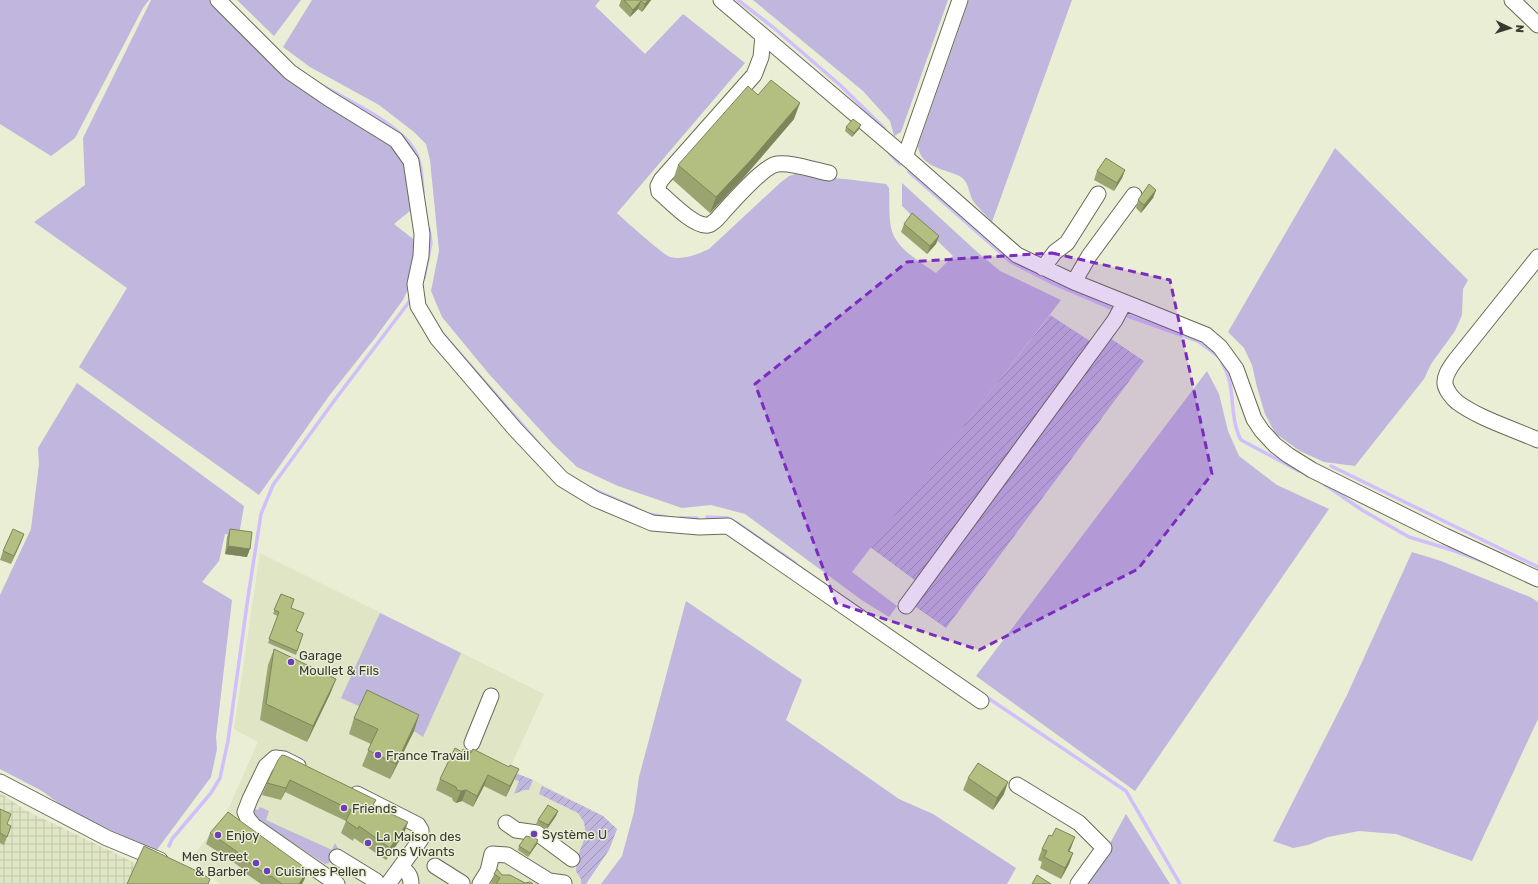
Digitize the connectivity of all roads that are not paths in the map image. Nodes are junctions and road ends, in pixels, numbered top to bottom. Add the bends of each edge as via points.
1 (218, 0) edge
2 (721, 0) edge
3 (960, 0) edge
4 (1512, 0) edge
5 (1538, 25) edge
6 (763, 36) junction
7 (905, 157) junction
8 (829, 173) dead end
9 (1098, 194) dead end
10 (1134, 195) dead end
11 (1538, 257) edge
12 (1043, 268) junction
13 (1074, 282) junction
14 (1124, 303) junction
15 (1538, 440) edge
16 (1538, 579) edge
17 (906, 606) dead end
18 (491, 696) dead end
19 (981, 701) dead end
20 (472, 743) dead end
21 (311, 772) edge
22 (0, 782) edge
23 (1017, 786) dead end
24 (344, 788) edge
25 (506, 823) dead end
26 (337, 857) dead end
27 (572, 859) dead end
28 (171, 864) edge
29 (435, 866) dead end
30 (400, 867) junction
31 (329, 882) edge
32 (382, 882) edge
33 (462, 883) dead end
34 (411, 884) edge
35 (480, 884) edge
36 (564, 884) edge
37 (1078, 884) edge

1 - 19 street via 290,72 396,140 411,160 422,234 421,256 415,284 418,306 437,338 515,429 562,479 595,499 652,523 699,527 728,526
2 - 6 street
3 - 7 street
4 - 5 street
6 - 7 street
6 - 8 street via 761,57 754,75 661,180 659,192 696,223 710,225 760,174 775,164
7 - 12 street via 1018,255
9 - 12 street via 1067,243 1055,252
10 - 13 street
11 - 15 street via 1454,362 1445,383 1448,392 1456,401 1479,415
12 - 13 street
13 - 14 street
14 - 16 street via 1189,327 1206,335 1220,347 1236,369 1254,419 1262,432 1288,454 1319,473 1445,536
14 - 17 street via 1115,320
18 - 20 street
21 - 31 street via 284,759 275,758 266,766 245,812 254,826
22 - 28 street via 107,838
23 - 37 street via 1079,823 1104,848
24 - 30 street via 418,825 421,838
25 - 27 street via 516,830 537,833
26 - 32 street
29 - 33 street
30 - 32 street
30 - 34 street via 408,873
35 - 36 street via 488,871 492,854 507,855 549,881

